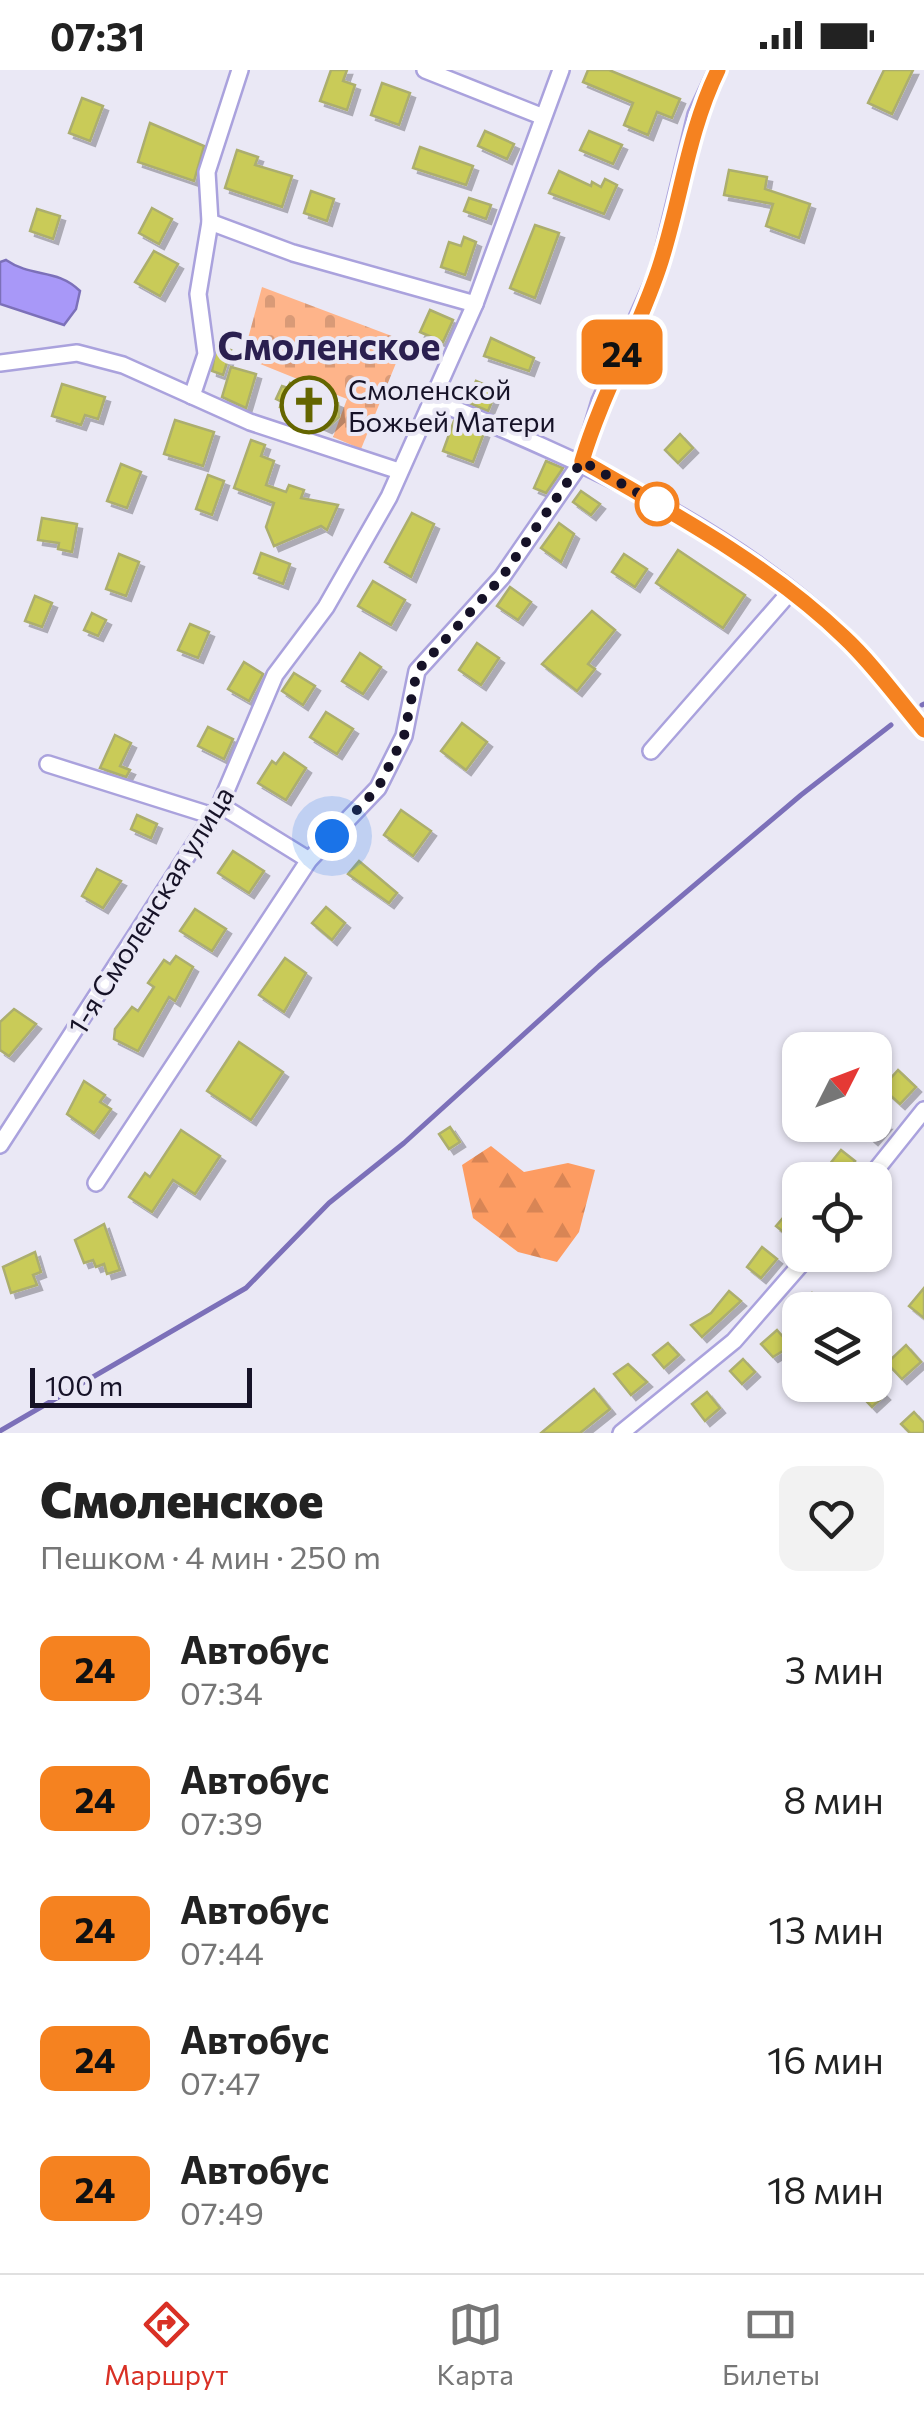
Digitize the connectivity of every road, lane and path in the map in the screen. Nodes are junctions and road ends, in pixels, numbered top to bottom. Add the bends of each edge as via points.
1 (240, 70) edge
2 (425, 70) edge
3 (560, 70) edge
4 (718, 70) edge
5 (542, 116) junction
6 (210, 222) junction
7 (475, 304) junction
8 (0, 364) edge
9 (192, 396) junction
10 (430, 399) junction
11 (582, 461) junction
12 (399, 472) junction
13 (790, 592) junction
14 (924, 730) edge
15 (651, 751) dead end
16 (48, 764) dead end
17 (217, 811) junction
18 (309, 860) junction
19 (924, 1110) edge
20 (0, 1145) edge
21 (882, 1162) edge
22 (96, 1182) dead end
23 (793, 1272) edge
24 (621, 1433) edge

1 - 6 street via 207,172
2 - 5 street
3 - 5 street, 1-я Смоленская улица
4 - 11 street via 696,115 659,269 600,401
5 - 7 street, 1-я Смоленская улица
6 - 7 street via 292,253
6 - 9 street via 198,294 206,354
7 - 10 street, 1-я Смоленская улица
8 - 9 street via 78,354 123,365
9 - 12 street
10 - 11 street
10 - 12 street, 1-я Смоленская улица
11 - 13 street
11 - 18 street via 502,577 417,671 404,736 378,788
12 - 17 street, 1-я Смоленская улица via 346,574 275,675
13 - 14 street via 845,638
13 - 15 street
16 - 17 street
17 - 18 street
17 - 20 street, 1-я Смоленская улица
18 - 22 street
19 - 21 street
23 - 24 street via 734,1341

